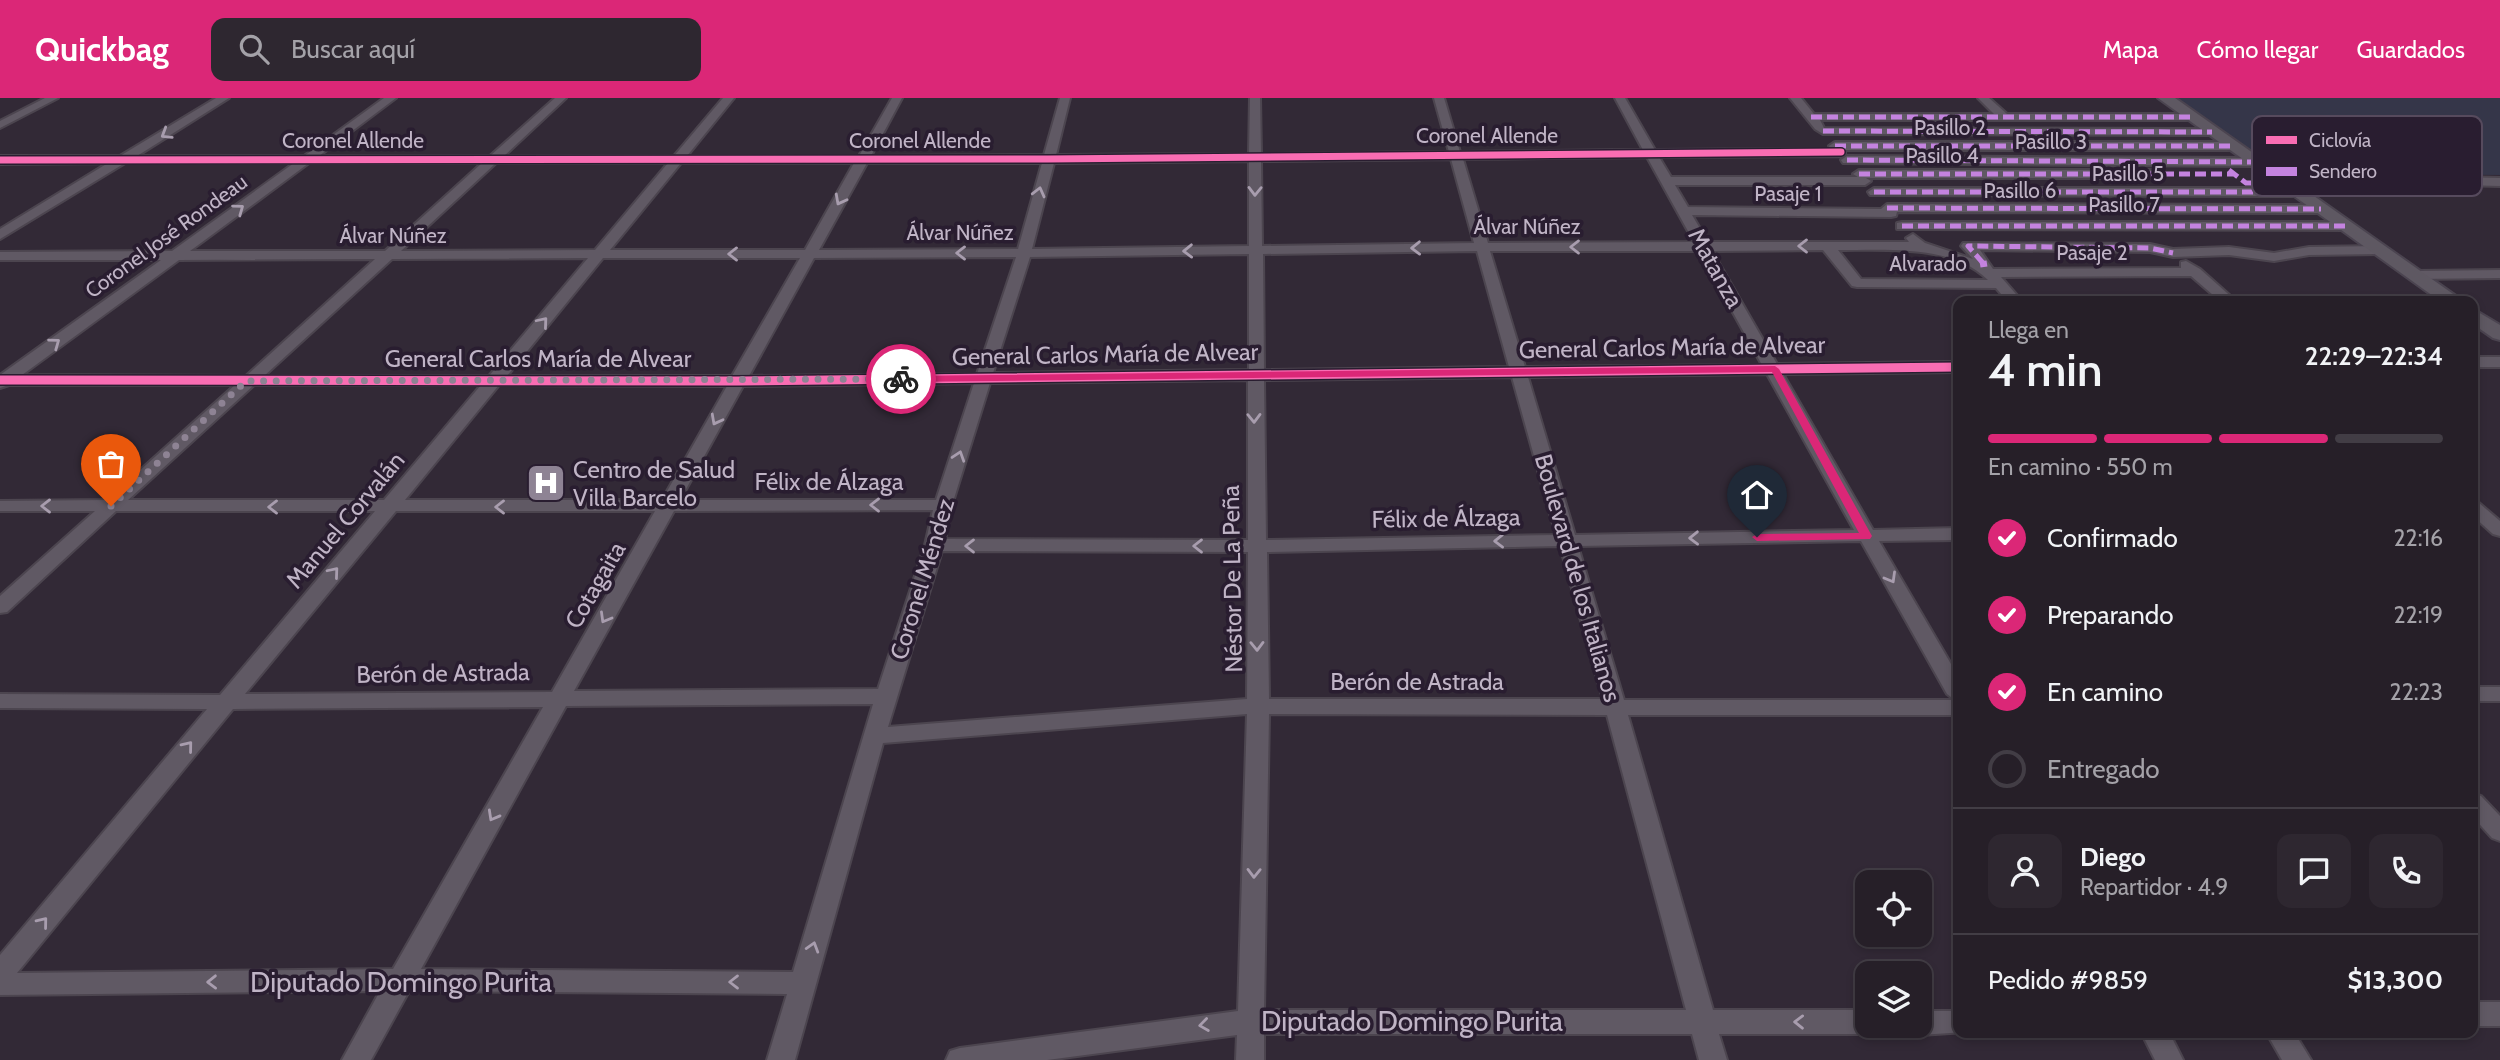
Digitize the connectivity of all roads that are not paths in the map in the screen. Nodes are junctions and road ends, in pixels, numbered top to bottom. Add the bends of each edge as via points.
1 (53, 98) edge
2 (224, 98) edge
3 (391, 98) edge
4 (561, 98) edge
5 (729, 98) edge
6 (897, 98) edge
7 (1065, 98) edge
8 (1255, 98) edge
9 (1439, 98) edge
10 (1620, 98) edge
11 (1795, 98) edge
12 (1983, 98) edge
13 (2165, 98) edge
14 (1811, 117) junction
15 (2191, 117) junction
16 (2004, 124) junction
17 (0, 125) edge
18 (1823, 131) junction
19 (2212, 132) junction
20 (2022, 146) junction
21 (2233, 146) junction
22 (1651, 153) junction
23 (1841, 153) junction
24 (1456, 154) junction
25 (1256, 156) junction
26 (493, 159) junction
27 (862, 159) junction
28 (1048, 159) junction
29 (0, 160) edge
30 (124, 160) junction
31 (307, 160) junction
32 (678, 160) junction
33 (2252, 160) edge
34 (2038, 161) junction
35 (2217, 162) junction
36 (2252, 162) edge
37 (2234, 174) junction
38 (2055, 175) junction
39 (1862, 178) junction
40 (1668, 181) junction
41 (2252, 183) edge
42 (2252, 185) edge
43 (1874, 192) junction
44 (2074, 192) junction
45 (2303, 196) edge
46 (2093, 209) junction
47 (2321, 209) junction
48 (1685, 211) junction
49 (1889, 211) junction
50 (2112, 225) junction
51 (1902, 226) junction
52 (2346, 226) junction
53 (0, 235) edge
54 (1827, 246) junction
55 (1920, 246) junction
56 (1484, 247) junction
57 (1705, 247) junction
58 (2138, 248) junction
59 (2380, 250) junction
60 (1254, 251) junction
61 (1024, 253) junction
62 (2173, 253) junction
63 (811, 254) junction
64 (599, 255) junction
65 (0, 256) edge
66 (174, 256) junction
67 (385, 256) junction
68 (2195, 272) junction
69 (1991, 274) junction
70 (2500, 274) edge
71 (2416, 275) junction
72 (1857, 283) joint
73 (2011, 296) edge
74 (2223, 296) edge
75 (2446, 296) edge
76 (2478, 319) edge
77 (2500, 334) edge
78 (2478, 362) edge
79 (2500, 362) edge
80 (1953, 367) edge
81 (1775, 369) junction
82 (1518, 372) junction
83 (1254, 375) junction
84 (983, 378) junction
85 (493, 380) junction
86 (1, 381) edge
87 (246, 381) junction
88 (737, 381) junction
89 (943, 505) junction
90 (0, 506) edge
91 (111, 506) junction
92 (670, 506) junction
93 (389, 507) junction
94 (2478, 511) edge
95 (2478, 526) edge
96 (2498, 527) edge
97 (1953, 535) edge
98 (1866, 536) junction
99 (1567, 540) junction
100 (934, 545) junction
101 (1256, 546) junction
102 (0, 607) edge
103 (1953, 685) edge
104 (2478, 694) edge
105 (2500, 694) edge
106 (886, 696) junction
107 (559, 698) junction
108 (0, 701) edge
109 (224, 702) junction
110 (1258, 706) junction
111 (1953, 708) edge
112 (1616, 709) junction
113 (876, 736) junction
114 (2478, 808) edge
115 (2500, 832) edge
116 (0, 974) edge
117 (401, 980) junction
118 (802, 983) junction
119 (0, 984) edge
120 (2478, 1014) edge
121 (2500, 1014) edge
122 (1702, 1021) junction
123 (1251, 1022) junction
124 (1855, 1022) edge
125 (1932, 1023) edge
126 (1953, 1023) edge
127 (2157, 1038) edge
128 (2283, 1038) edge
129 (356, 1060) edge
130 (781, 1060) edge
131 (960, 1060) edge
132 (1250, 1060) edge
133 (1713, 1060) edge
134 (2169, 1060) edge
135 (2297, 1060) edge

1 - 17 street
2 -> 30 street
3 - 31 street, Coronel José Rondeau
4 - 26 street
5 - 32 street, Manuel Corvalán
6 - 27 street, Cotagaita
7 - 28 street, Coronel Méndez
8 - 25 street, Néstor De La Peña
9 - 24 street, Boulevard de los Italianos
10 - 22 street, Matanza
11 - 14 street
12 - 16 street
13 - 15 main road
14 - 16 street via 1989,117
14 - 18 street
15 - 16 street
15 - 19 main road
16 - 18 street
16 - 19 street
16 - 20 street
18 - 23 street
19 - 21 main road
20 - 21 street, Pasillo 2
20 - 23 street, Pasillo 2
20 - 34 street
21 - 33 main road
22 - 23 street, Coronel Allende
22 - 24 street, Coronel Allende
22 - 40 street, Matanza
23 - 34 street, Pasillo 3
23 - 39 street
24 - 25 street, Coronel Allende
24 - 56 street, Boulevard de los Italianos
25 - 28 street, Coronel Allende
25 -> 60 street, Néstor De La Peña
26 - 31 street, Coronel Allende
26 - 32 street, Coronel Allende
26 - 67 street
27 - 28 street, Coronel Allende
27 - 32 street, Coronel Allende
27 -> 63 street, Cotagaita
61 -> 28 street, Coronel Méndez
29 - 30 street, Coronel Allende
30 - 31 street, Coronel Allende
30 - 53 street
66 -> 31 street, Coronel José Rondeau
32 - 64 street, Manuel Corvalán
34 - 35 street, Pasillo 3
34 - 38 street
35 - 36 street, Pasillo 3
35 - 37 street
37 - 38 street, Pasillo 4
37 - 41 street
38 - 39 street, Pasillo 4
38 - 44 street
39 - 40 street
39 - 43 street
40 - 48 street, Matanza
42 - 44 street, Pasillo 5
43 - 44 street, Pasillo 5
43 - 49 street
44 - 46 street
45 - 47 main road
46 - 47 street, Pasillo 6
46 - 49 street, Pasillo 6
46 - 50 street
47 - 52 main road
48 - 49 street, Pasaje 1
48 - 57 street, Matanza
49 - 51 street
50 - 51 street, Pasillo 7
50 - 52 street, Pasillo 7
50 - 58 street
51 - 55 street
52 - 59 main road
54 - 55 street, Álvar Núñez
54 -> 57 street, Álvar Núñez
54 - 72 street
55 - 69 street, Pasaje 2
57 -> 56 street, Álvar Núñez
56 -> 60 street, Álvar Núñez
56 - 82 street, Boulevard de los Italianos
57 - 81 street, Matanza
58 - 62 street
58 - 69 street via 1968,246
59 - 62 street via 2309,251 2274,257 2229,251
59 - 71 main road
60 -> 61 street, Álvar Núñez
60 - 83 street, Néstor De La Peña
61 -> 63 street, Álvar Núñez
61 - 84 street, Coronel Méndez
62 - 68 street
63 -> 64 street, Álvar Núñez
63 - 88 street, Cotagaita
64 - 67 street, Álvar Núñez
85 -> 64 street, Manuel Corvalán
65 - 66 street, Álvar Núñez
66 - 67 street, Álvar Núñez
86 -> 66 street, Coronel José Rondeau
67 - 87 street
68 - 69 street, Pasaje 2
68 - 74 street
69 - 72 street, Alvarado
69 - 73 street
70 - 71 street
71 - 75 main road
76 - 77 main road
78 - 79 street
80 - 81 street, General Carlos María de Alvear
81 - 82 street, General Carlos María de Alvear
81 - 98 street, Matanza
82 - 83 street, General Carlos María de Alvear
82 - 99 street, Boulevard de los Italianos
83 - 84 street, General Carlos María de Alvear
83 -> 101 street, Néstor De La Peña
84 - 88 street, General Carlos María de Alvear
89 -> 84 street, Coronel Méndez
85 - 87 street, General Carlos María de Alvear
85 - 88 street, General Carlos María de Alvear
85 - 93 street, Manuel Corvalán
86 - 87 street, General Carlos María de Alvear
87 - 91 street
88 -> 92 street, Cotagaita
89 -> 92 street, Félix de Álzaga
89 - 100 street, Coronel Méndez
91 -> 90 street, Félix de Álzaga
93 -> 91 street, Félix de Álzaga
91 - 102 street
92 -> 93 street, Félix de Álzaga
92 -> 107 street, Cotagaita
109 -> 93 street, Manuel Corvalán
94 - 96 street
95 - 96 street
97 - 98 street, Félix de Álzaga
98 -> 99 street, Félix de Álzaga
98 -> 103 street, Matanza
99 -> 101 street, Félix de Álzaga
99 - 112 street, Boulevard de los Italianos
101 -> 100 street, Félix de Álzaga
100 - 106 street, Coronel Méndez
101 -> 110 street, Néstor De La Peña
104 - 105 street
106 - 107 street, Berón de Astrada
106 - 113 street, Coronel Méndez
107 - 109 street, Berón de Astrada
107 -> 117 street, Cotagaita
108 - 109 street, Berón de Astrada
116 -> 109 street, Manuel Corvalán
110 - 112 street, Berón de Astrada
110 - 113 street, Berón de Astrada
110 -> 123 street, Néstor De La Peña
111 - 112 street, Berón de Astrada
112 - 122 street, Boulevard de los Italianos
118 -> 113 street, Coronel Méndez
114 - 115 street
118 -> 117 street, Diputado Domingo Purita
117 -> 119 street, Diputado Domingo Purita
117 - 129 street, Cotagaita
118 - 130 street, Coronel Méndez
120 - 121 street
122 - 123 street, Diputado Domingo Purita
124 -> 122 street, Diputado Domingo Purita
122 - 133 street, Boulevard de los Italianos
123 -> 131 street, Diputado Domingo Purita
123 - 132 street, Néstor De La Peña
125 - 126 street
127 - 134 street
128 - 135 street

